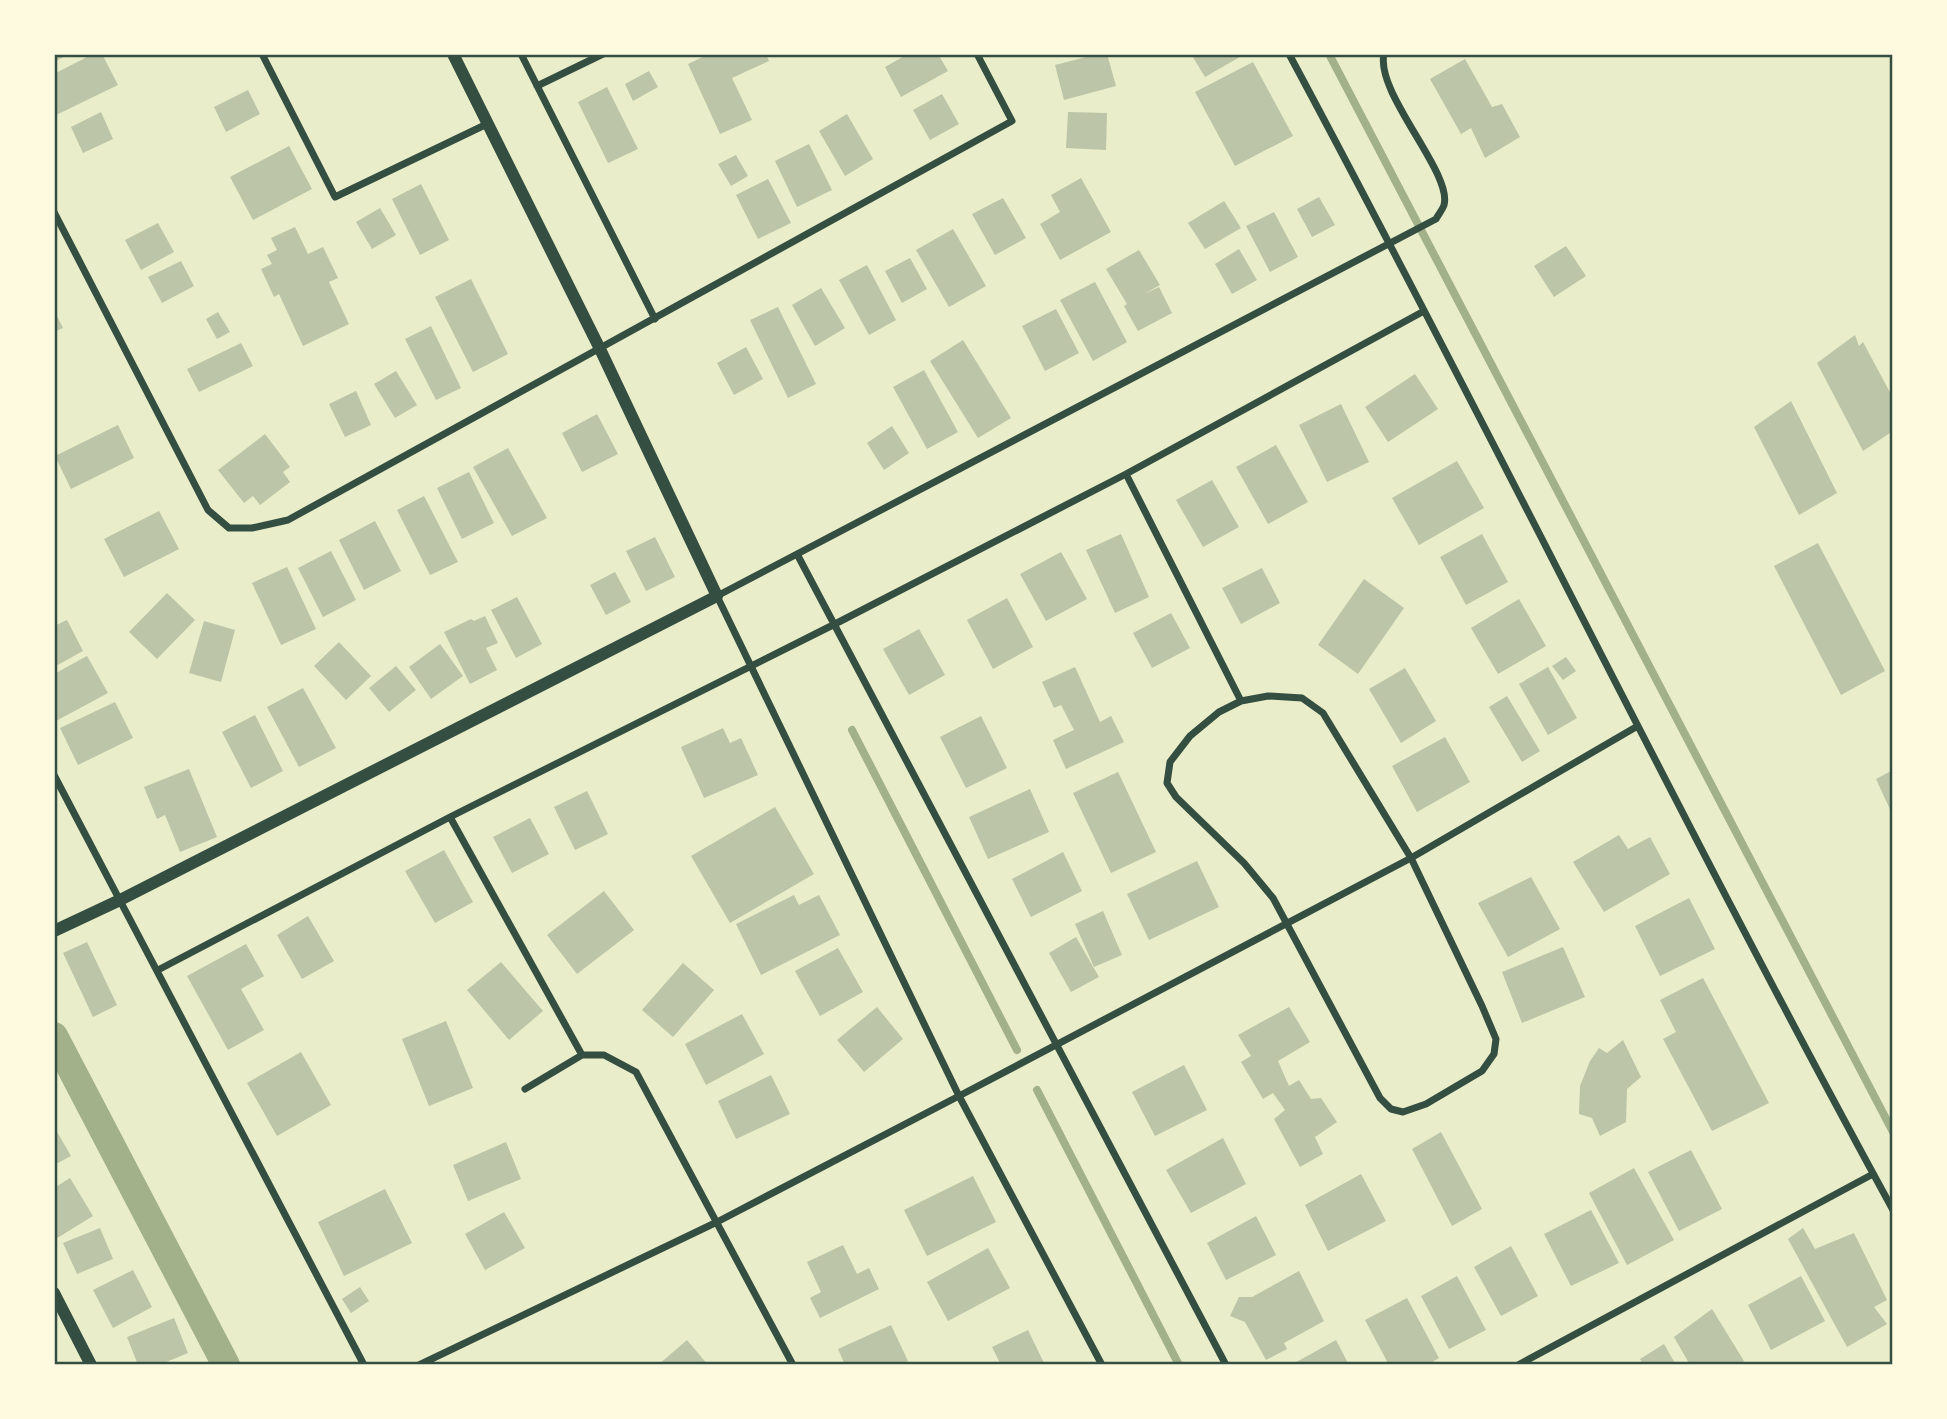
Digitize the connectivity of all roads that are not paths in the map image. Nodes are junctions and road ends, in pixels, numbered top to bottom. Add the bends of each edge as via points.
1 (262, 54) edge
2 (453, 54) edge
3 (520, 54) edge
4 (603, 54) edge
5 (977, 54) edge
6 (1289, 54) edge
7 (1384, 54) edge
8 (537, 86) junction
9 (487, 124) junction
10 (54, 212) edge
11 (1391, 243) junction
12 (1424, 311) junction
13 (655, 319) junction
14 (600, 349) junction
15 (1126, 474) junction
16 (797, 554) junction
17 (717, 596) junction
18 (833, 625) junction
19 (750, 666) junction
20 (1241, 701) junction
21 (1636, 727) junction
22 (54, 775) edge
23 (450, 817) junction
24 (1411, 858) junction
25 (120, 900) junction
26 (1285, 924) junction
27 (54, 931) edge
28 (158, 970) junction
29 (1056, 1045) junction
30 (582, 1055) junction
31 (525, 1089) dead end
32 (959, 1096) junction
33 (1873, 1174) junction
34 (1893, 1210) edge
35 (717, 1222) junction
36 (54, 1293) edge
37 (91, 1365) edge
38 (364, 1365) edge
39 (419, 1365) edge
40 (793, 1365) edge
41 (1102, 1365) edge
42 (1226, 1365) edge
43 (1518, 1365) edge

1 - 9 street via 335,197
2 - 9 street
3 - 8 street
4 - 8 street
5 - 13 street via 1012,121
6 - 11 street
7 - 11 street via 1389,85 1441,184 1445,203 1436,219
8 - 13 street
9 - 14 street
10 - 14 street via 208,510 229,528 288,520
11 - 12 street
11 - 16 street
12 - 15 street
12 - 21 street
13 - 14 street
14 - 17 street
15 - 18 street
15 - 20 street
16 - 17 street
16 - 18 street
17 - 19 street
17 - 25 street
18 - 19 street
18 - 29 street
19 - 23 street
19 - 32 street
20 - 24 street via 1268,696 1302,698 1323,713
20 - 26 street via 1190,736 1170,762 1167,783 1244,863 1273,898
21 - 24 street
21 - 33 street
22 - 25 street
23 - 28 street
23 - 30 street
24 - 26 street
24 - 26 street via 1496,1039 1494,1054 1482,1071 1426,1104 1404,1112 1391,1109 1380,1098
25 - 27 street
25 - 28 street
26 - 29 street
28 - 38 street
29 - 32 street
29 - 42 street
30 - 31 street
30 - 35 street via 604,1055 636,1072
32 - 35 street
32 - 41 street
33 - 34 street
33 - 43 street
35 - 39 street
35 - 40 street
36 - 37 street

